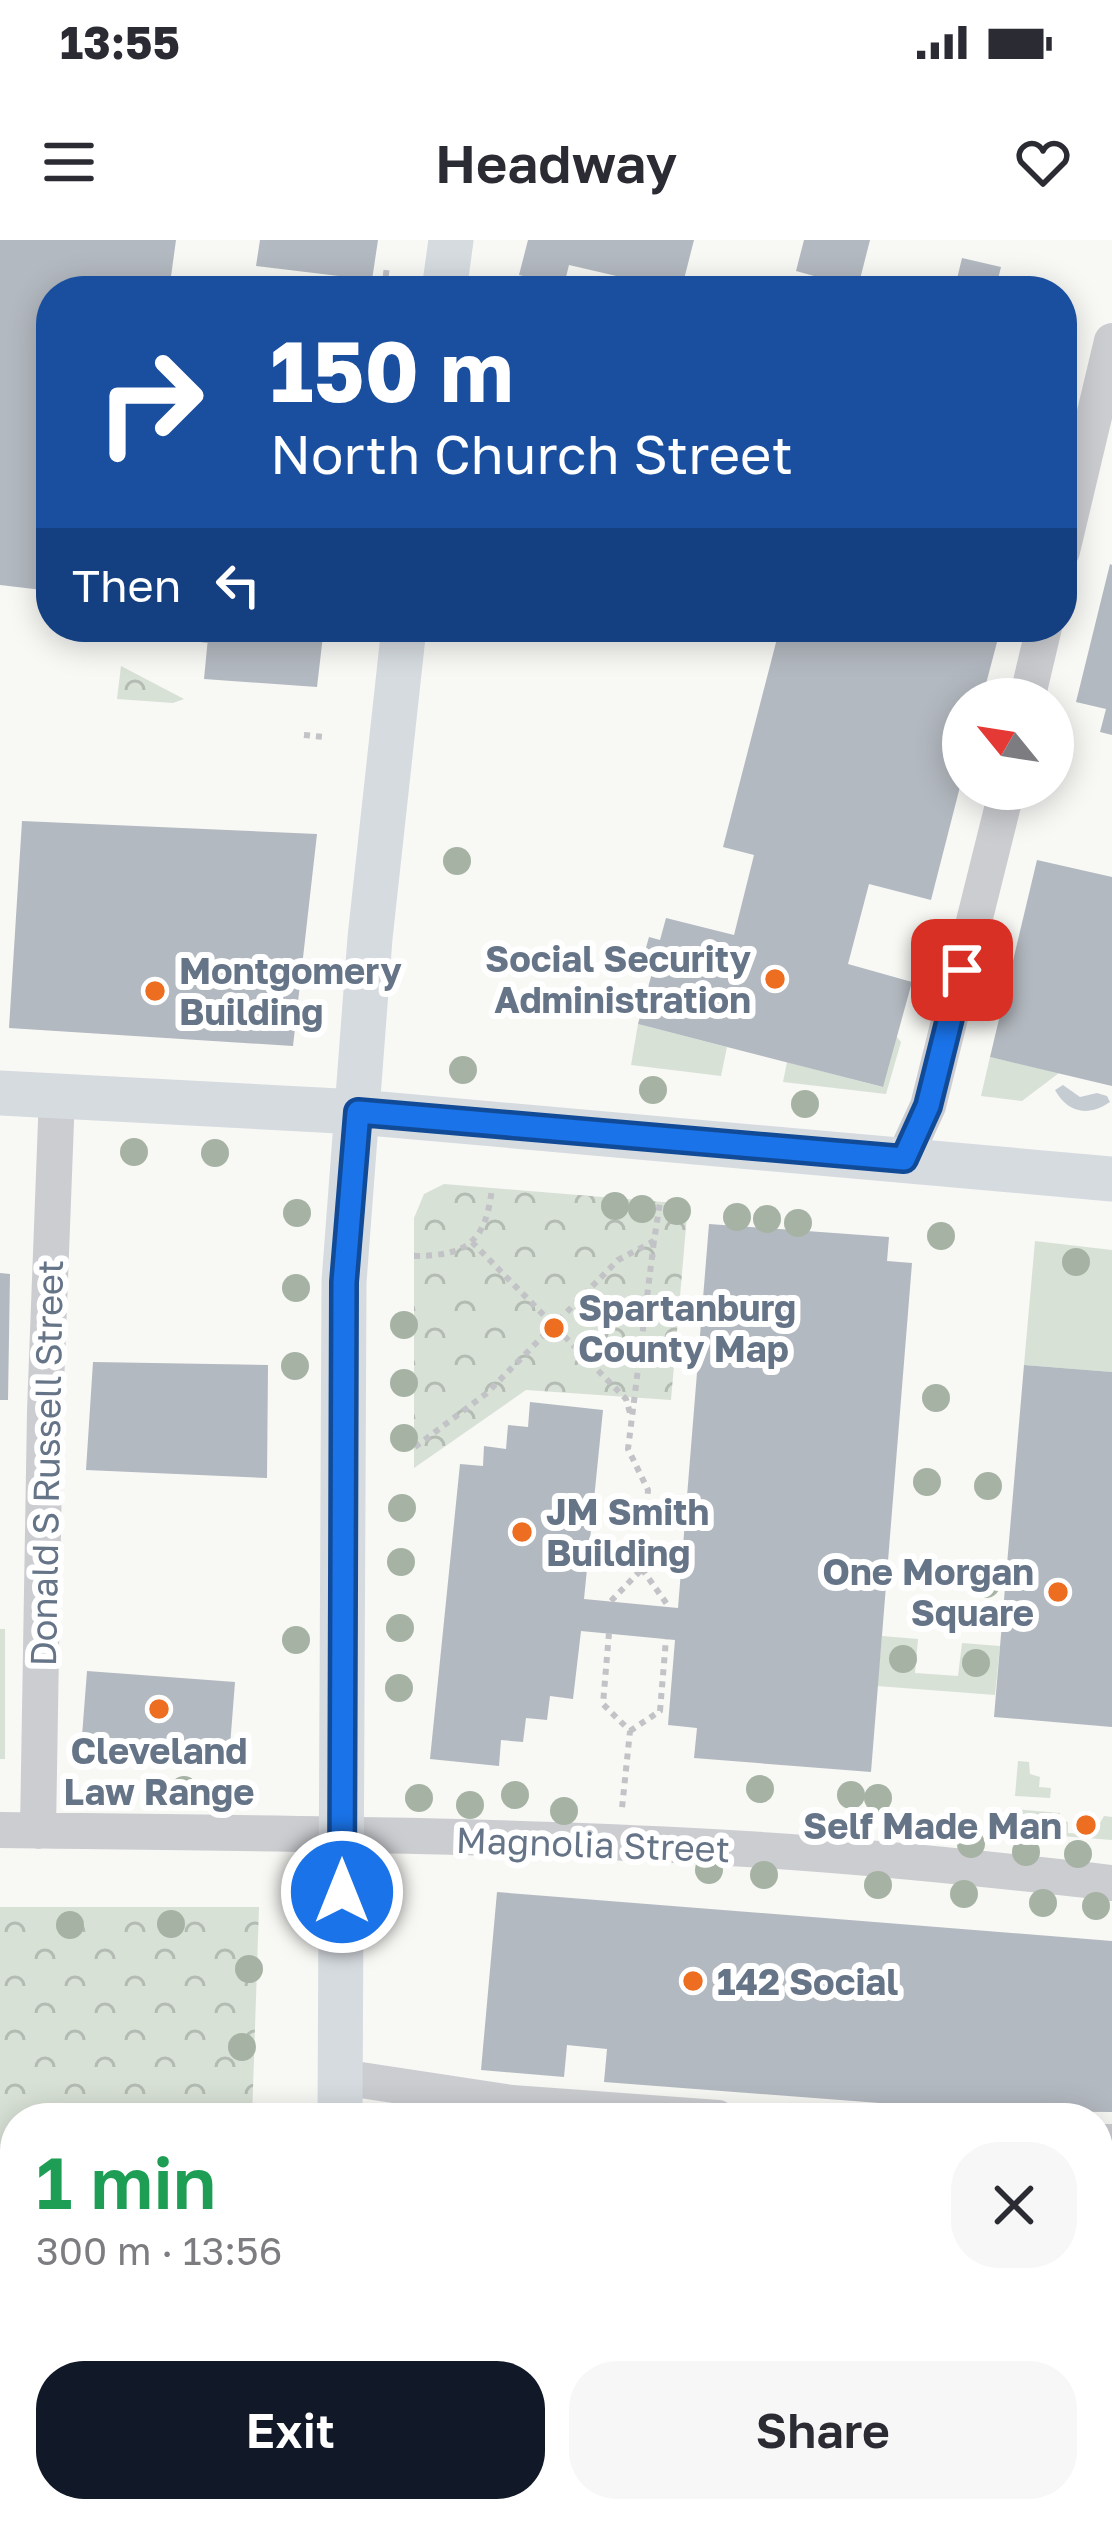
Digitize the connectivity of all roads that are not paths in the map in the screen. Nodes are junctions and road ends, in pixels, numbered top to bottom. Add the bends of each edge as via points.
1 (451, 240) edge
2 (446, 276) edge
3 (1112, 340) edge
4 (1077, 488) edge
5 (402, 642) edge
6 (1040, 642) edge
7 (1032, 678) edge
8 (1001, 810) edge
9 (0, 1093) edge
10 (57, 1095) junction
11 (358, 1112) junction
12 (904, 1159) junction
13 (1112, 1178) edge
14 (0, 1830) edge
15 (38, 1831) junction
16 (342, 1835) junction
17 (1112, 1883) edge
18 (340, 2098) edge
19 (512, 2103) edge

1 - 2 main road
3 - 4 street
5 - 11 main road
6 - 7 street
8 - 12 street via 928,1106
9 - 10 main road
10 - 11 main road
10 - 15 street, Donald S Russell Street
11 - 12 main road
11 - 16 main road via 344,1282
12 - 13 main road
14 - 15 street, Magnolia Street
15 - 16 street, Magnolia Street
16 - 17 street, Magnolia Street via 710,1846
16 - 18 main road
18 - 19 street

